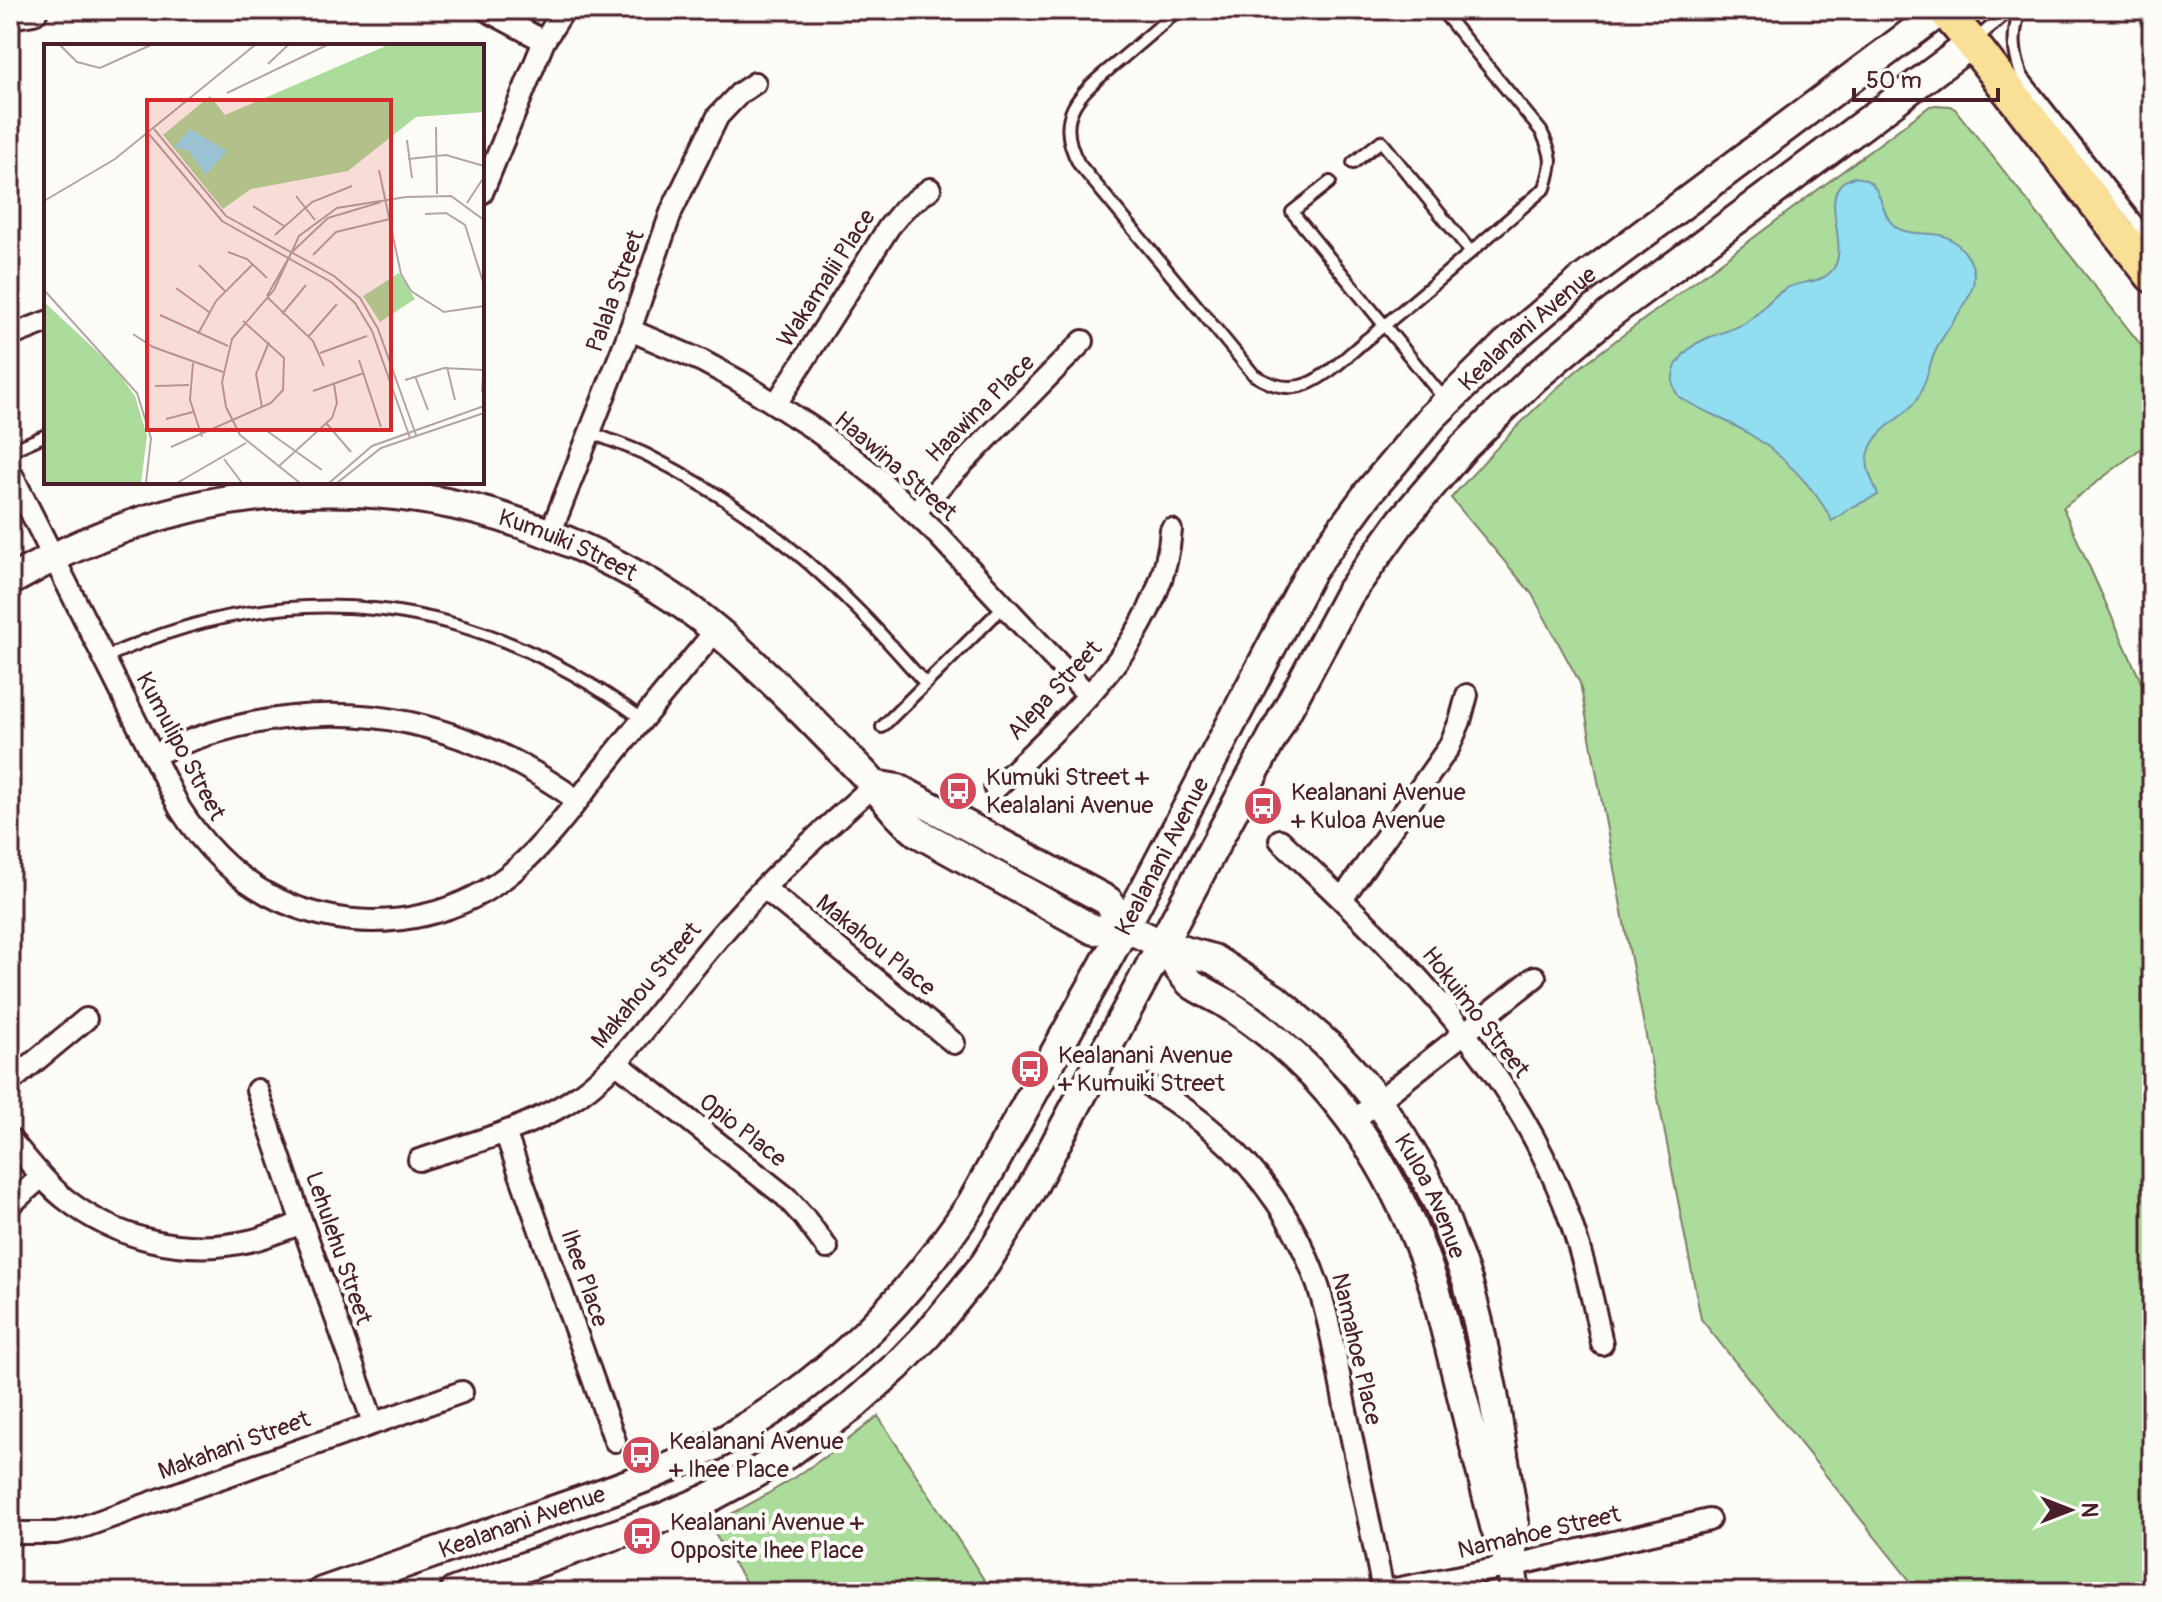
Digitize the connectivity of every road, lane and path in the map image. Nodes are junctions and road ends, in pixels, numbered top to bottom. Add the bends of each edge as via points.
1 (33, 10) edge
2 (486, 10) edge
3 (564, 10) edge
4 (1178, 10) edge
5 (1441, 10) edge
6 (1943, 10) edge
7 (2010, 10) edge
8 (2020, 10) edge
9 (10, 14) edge
10 (544, 41) junction
11 (1972, 43) junction
12 (755, 83) dead end
13 (1353, 163) dead end
14 (1330, 182) dead end
15 (484, 188) edge
16 (930, 189) dead end
17 (1471, 252) junction
18 (2152, 258) edge
19 (2152, 276) edge
20 (44, 323) edge
21 (1384, 326) junction
22 (630, 330) junction
23 (10, 336) edge
24 (1083, 341) dead end
25 (1447, 403) junction
26 (776, 404) junction
27 (590, 432) junction
28 (44, 436) edge
29 (10, 451) edge
30 (10, 471) edge
31 (384, 488) edge
32 (915, 512) junction
33 (1171, 530) dead end
34 (550, 534) junction
35 (54, 557) junction
36 (10, 581) edge
37 (1004, 606) junction
38 (716, 630) junction
39 (104, 658) junction
40 (925, 683) junction
41 (1088, 695) junction
42 (1467, 695) dead end
43 (642, 719) junction
44 (882, 727) dead end
45 (153, 755) junction
46 (874, 785) junction
47 (995, 789) dead end
48 (577, 800) junction
49 (1280, 840) dead end
50 (764, 888) junction
51 (1342, 899) junction
52 (1125, 927) junction
53 (1163, 945) junction
54 (1535, 977) dead end
55 (86, 1019) dead end
56 (1466, 1034) junction
57 (954, 1043) dead end
58 (617, 1063) junction
59 (10, 1082) edge
60 (1149, 1086) dead end
61 (257, 1090) dead end
62 (1378, 1102) junction
63 (1353, 1121) junction
64 (505, 1132) junction
65 (10, 1139) edge
66 (419, 1160) dead end
67 (41, 1177) junction
68 (10, 1205) edge
69 (302, 1223) junction
70 (827, 1248) dead end
71 (1602, 1344) dead end
72 (462, 1392) dead end
73 (373, 1422) junction
74 (615, 1441) dead end
75 (1709, 1520) dead end
76 (22, 1533) dead end
77 (1513, 1579) edge
78 (322, 1592) edge
79 (454, 1592) edge
80 (1382, 1592) edge

1 - 9 street
2 - 10 street
3 - 10 street
4 - 21 lane via 1081,94 1070,114 1069,132 1079,164 1266,383 1304,385
5 - 17 lane via 1541,131 1551,151 1545,188
6 - 11 main road
6 - 25 street, Kealanani Avenue via 1583,279
7 - 11 lane
8 - 18 lane via 2013,40 2022,76 2136,221
10 - 15 street
11 - 19 main road
11 - 53 street, Kealanani Avenue via 1600,322 1534,378 1454,459 1349,594
12 - 22 street, Palala Street via 726,106 711,127 672,210
13 - 17 lane via 1381,141
14 - 21 lane via 1292,212
16 - 26 street, Wakamalii Place via 889,227
17 - 21 lane
20 - 23 street
21 - 25 lane
22 - 26 street, Haawina Street via 702,361
22 - 27 street, Palala Street
24 - 32 street, Haawina Place
25 - 52 street, Kealanani Avenue via 1369,492 1311,571
26 - 32 street, Haawina Street via 846,453
27 - 34 street, Palala Street
27 - 40 lane via 645,454 767,531 859,611
28 - 29 lane
30 - 35 street, Kumulipo Street
31 - 34 street, Kumuiki Street
31 - 35 street, Kumuiki Street via 231,499 151,518
32 - 37 street, Haawina Street
33 - 41 street, Alepa Street via 1162,580 1133,638
34 - 38 street, Kumuiki Street via 636,575
35 - 36 street, Kumuiki Street
35 - 39 street, Kumulipo Street
37 - 40 lane
37 - 41 street, Haawina Street
38 - 43 street, Kumulipo Street
38 - 46 street, Kumuiki Street
39 - 43 lane via 176,629 251,611 378,609 440,620 512,643 580,677
39 - 45 street, Kumulipo Street
40 - 44 lane
41 - 47 street, Alepa Street
42 - 51 street via 1449,747
43 - 48 street, Kumulipo Street
45 - 48 street via 259,721 369,716 432,728 493,750
45 - 48 street, Kumulipo Street via 193,830 236,874 288,905 359,921 431,914 475,896 515,870
46 - 50 street, Makahou Street
46 - 52 street, Kumuiki Street via 917,832 1094,930
49 - 51 street, Hokuimo Street
50 - 57 street, Makahou Place
50 - 58 street, Makahou Street
51 - 56 street, Hokuimo Street
52 - 53 street, Kuloa Avenue
52 - 78 street, Kealanani Avenue via 949,1238 896,1304 835,1363 766,1415 676,1464
53 - 62 street, Kuloa Avenue via 1213,959 1275,999 1330,1047
53 - 63 street, Kuloa Avenue via 1191,983 1283,1046
53 - 79 street, Kealanani Avenue via 1009,1226 957,1300 897,1366 790,1452 709,1498
54 - 56 street
55 - 59 street
56 - 62 street
56 - 71 street, Hokuimo Street via 1520,1112 1557,1186 1586,1268
58 - 64 street, Makahou Street via 568,1102
58 - 70 street, Opio Place via 786,1197
60 - 80 street, Namahoe Place via 1201,1120 1246,1162 1304,1249 1327,1317
61 - 69 street, Lehulehu Street
62 - 63 street
62 - 77 street, Kuloa Avenue via 1440,1207 1468,1283 1514,1521
63 - 77 street, Kuloa Avenue via 1394,1186 1425,1256
64 - 66 street, Makahou Street
64 - 74 street, Ihee Place
65 - 67 street
67 - 68 street
67 - 69 street via 83,1212 152,1241 226,1245
69 - 73 street, Lehulehu Street
72 - 73 street, Makahani Street
73 - 76 street, Makahani Street via 80,1528
75 - 77 street, Namahoe Street
77 - 80 street, Namahoe Street

